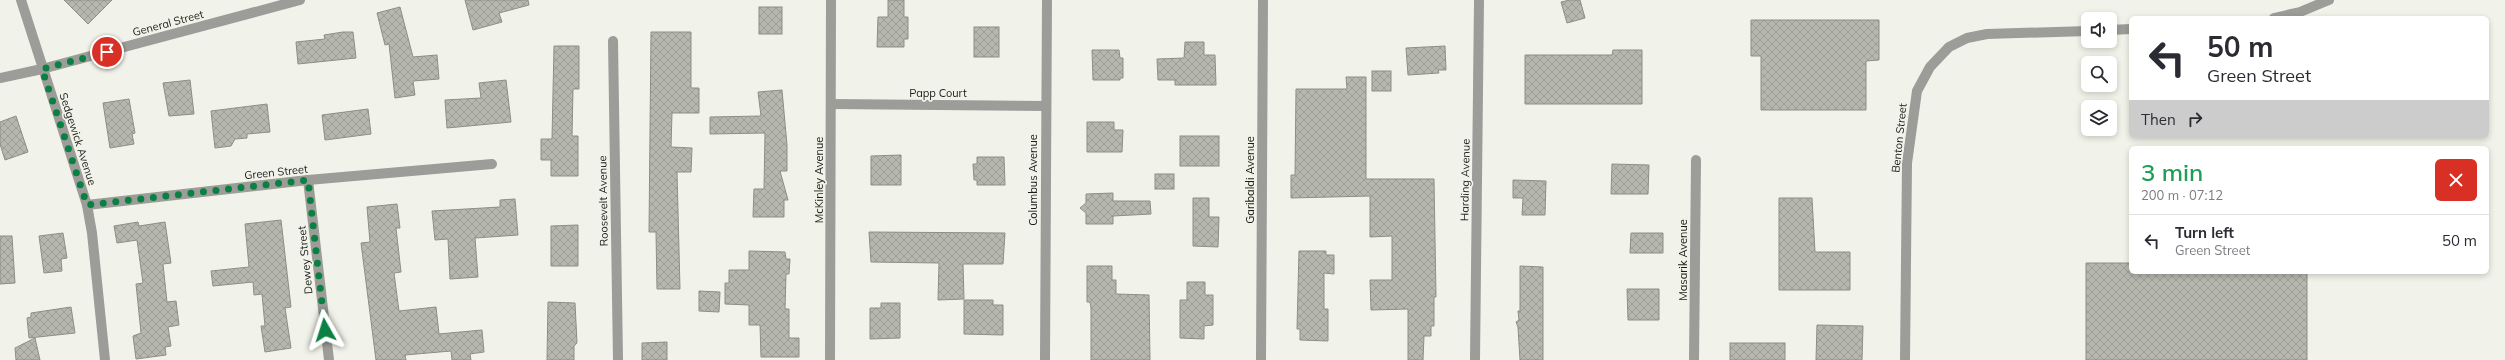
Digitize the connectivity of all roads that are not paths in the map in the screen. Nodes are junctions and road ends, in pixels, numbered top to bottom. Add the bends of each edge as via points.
1 (21, 0) edge
2 (300, 0) edge
3 (831, 0) edge
4 (1047, 0) edge
5 (1263, 0) edge
6 (1479, 0) edge
7 (2329, 0) edge
8 (2283, 16) edge
9 (2129, 29) edge
10 (2117, 30) edge
11 (2081, 31) edge
12 (613, 41) dead end
13 (42, 69) junction
14 (0, 78) edge
15 (832, 104) junction
16 (1045, 106) junction
17 (1696, 160) dead end
18 (492, 164) dead end
19 (308, 180) junction
20 (87, 205) junction
21 (105, 360) edge
22 (329, 360) edge
23 (618, 360) edge
24 (830, 360) edge
25 (1045, 360) edge
26 (1261, 360) edge
27 (1475, 360) edge
28 (1694, 360) edge
29 (1905, 360) edge

1 - 13 street, Sedgewick Avenue
2 - 13 street, General Street
3 - 15 street, McKinley Avenue
4 - 16 street, Columbus Avenue
5 - 26 street, Garibaldi Avenue
6 - 27 street, Harding Avenue
7 - 8 street
9 - 10 street
11 - 29 street, Benton Street via 1987,34 1967,38 1949,47 1930,67 1917,91 1907,163
12 - 23 street, Roosevelt Avenue
13 - 14 street, General Street
13 - 20 street, Sedgewick Avenue
15 - 16 street, Papp Court
15 - 24 street, McKinley Avenue
16 - 25 street, Columbus Avenue
17 - 28 street, Masarik Avenue
18 - 19 street, Green Street
19 - 20 street, Green Street
19 - 22 street, Dewey Street
20 - 21 street, Sedgewick Avenue

